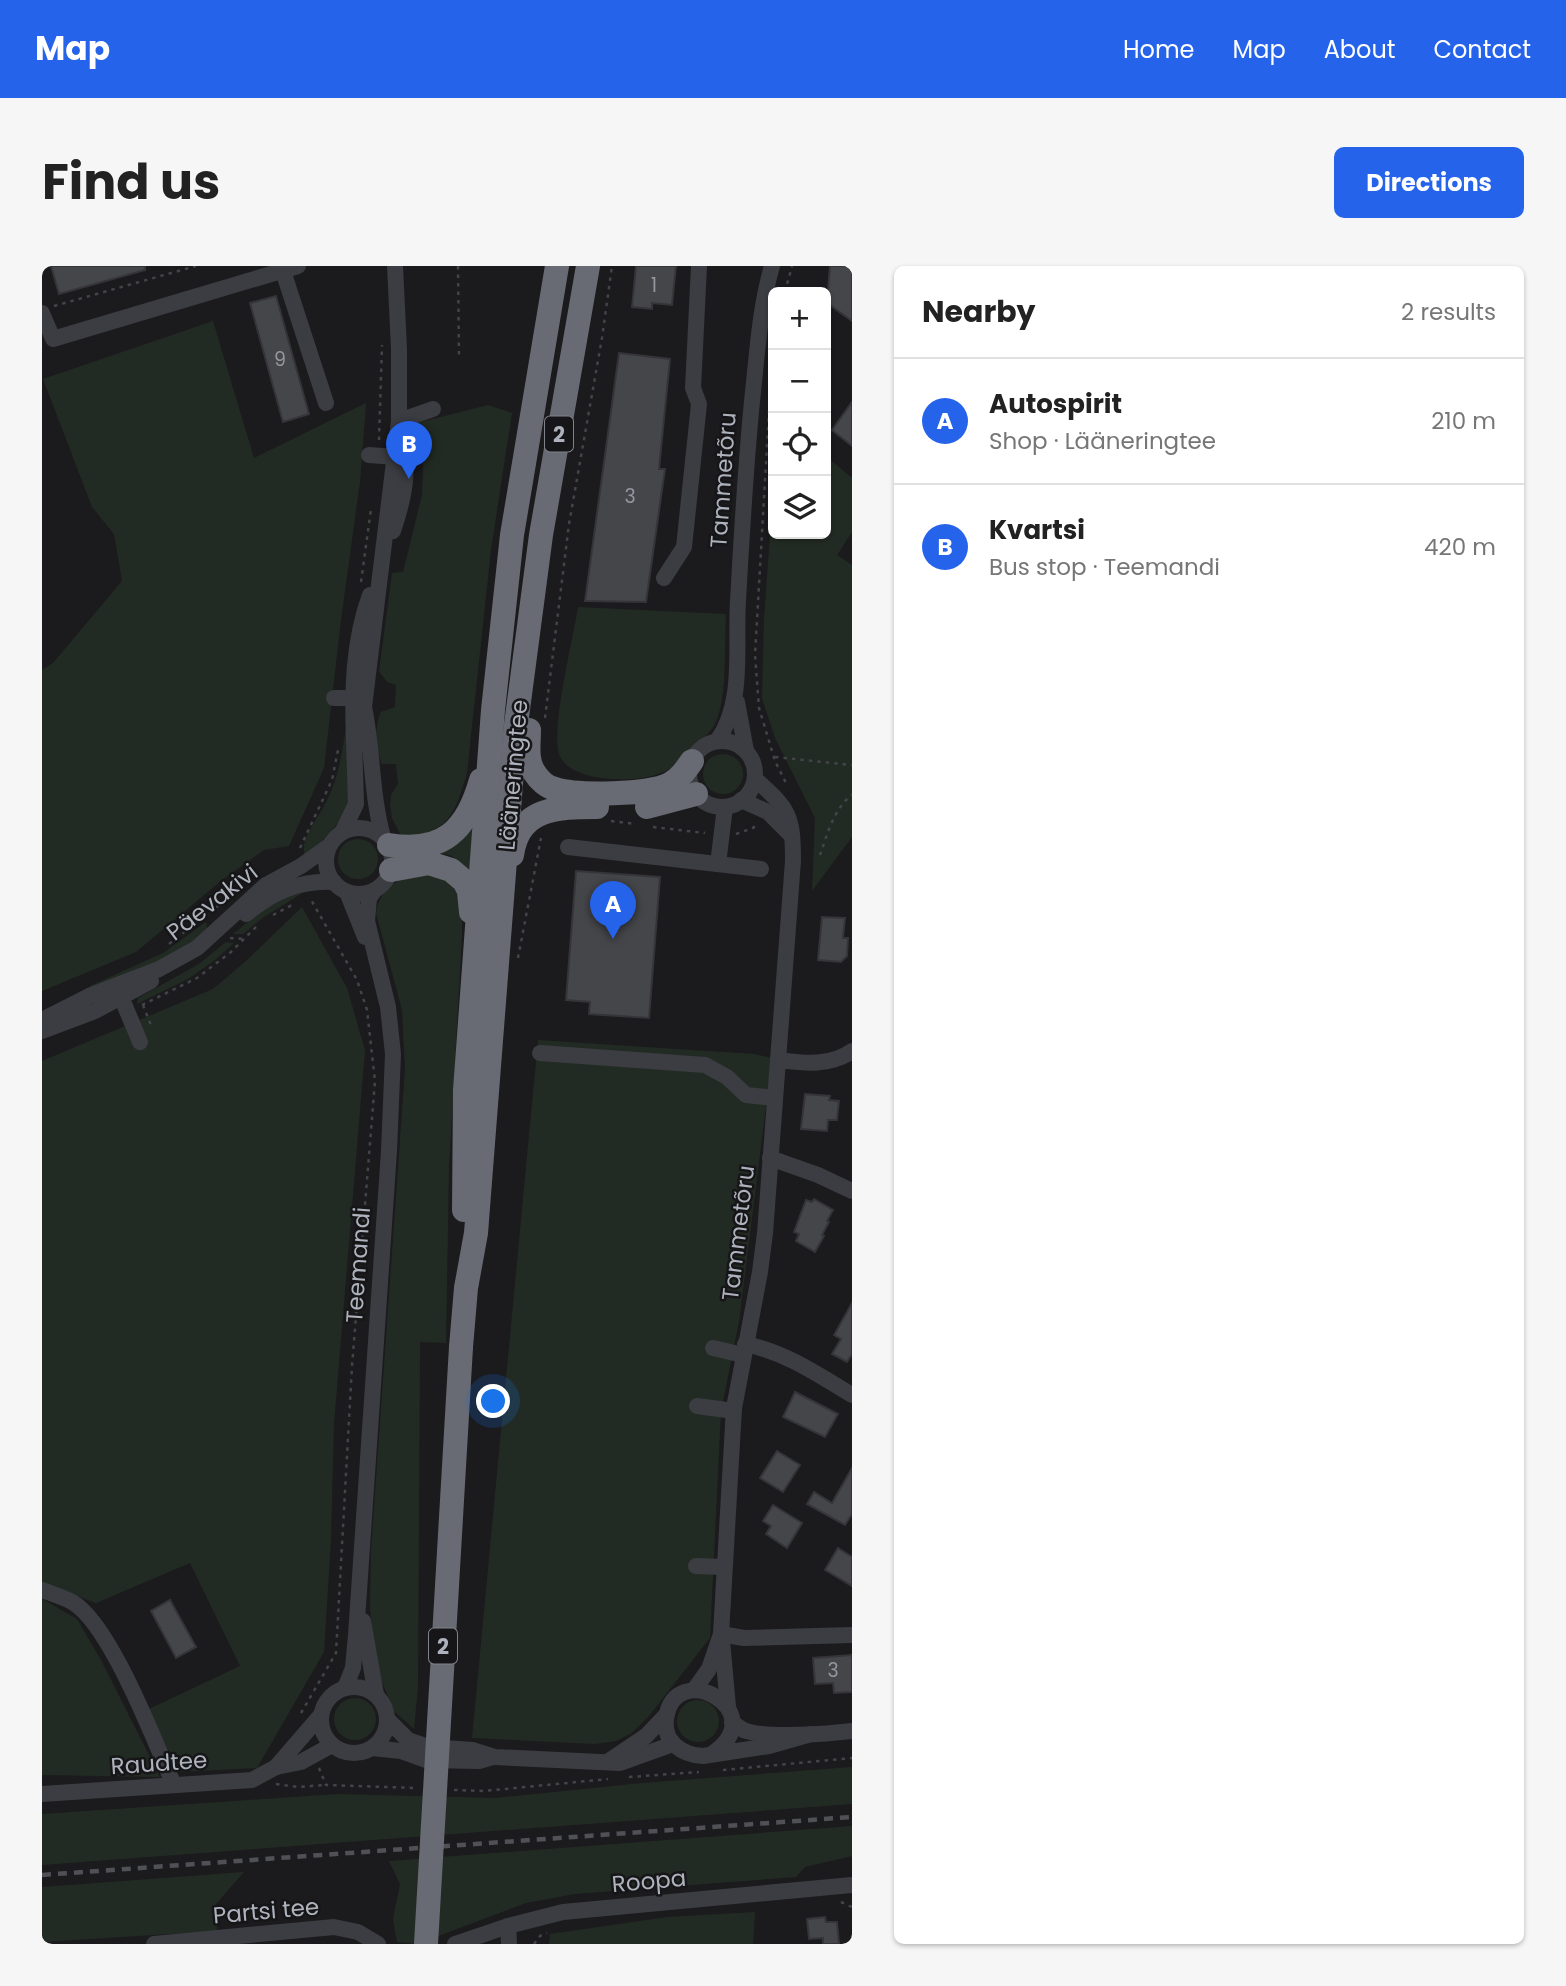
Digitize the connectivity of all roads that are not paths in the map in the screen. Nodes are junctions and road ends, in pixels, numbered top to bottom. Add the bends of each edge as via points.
1 (395, 266) edge
2 (557, 266) edge
3 (588, 266) edge
4 (699, 266) edge
5 (772, 266) edge
6 (291, 268) edge
7 (48, 309) edge
8 (326, 403) dead end
9 (433, 410) dead end
10 (399, 421) junction
11 (374, 454) road end
12 (396, 457) junction
13 (382, 565) junction
14 (664, 578) dead end
15 (532, 603) junction
16 (334, 698) dead end
17 (736, 699) junction
18 (360, 701) junction
19 (493, 710) junction
20 (717, 741) junction
21 (746, 751) junction
22 (691, 761) junction
23 (755, 779) junction
24 (696, 794) junction
25 (741, 800) junction
26 (725, 807) junction
27 (343, 831) junction
28 (793, 837) junction
29 (386, 841) junction
30 (329, 846) junction
31 (568, 846) dead end
32 (718, 864) junction
33 (761, 869) dead end
34 (391, 870) junction
35 (302, 874) junction
36 (340, 887) junction
37 (374, 891) junction
38 (501, 932) junction
39 (373, 951) junction
40 (475, 951) junction
41 (118, 991) junction
42 (42, 1020) edge
43 (42, 1031) edge
44 (140, 1042) dead end
45 (852, 1051) edge
46 (540, 1053) dead end
47 (778, 1060) junction
48 (775, 1098) junction
49 (770, 1158) junction
50 (852, 1191) edge
51 (466, 1288) junction
52 (713, 1348) dead end
53 (744, 1349) junction
54 (852, 1395) edge
55 (697, 1406) dead end
56 (734, 1411) junction
57 (696, 1566) dead end
58 (724, 1567) junction
59 (359, 1583) junction
60 (42, 1590) edge
61 (721, 1634) junction
62 (852, 1635) edge
63 (345, 1688) junction
64 (694, 1690) junction
65 (376, 1695) junction
66 (667, 1714) junction
67 (321, 1715) junction
68 (730, 1715) junction
69 (387, 1720) junction
70 (852, 1731) edge
71 (811, 1734) junction
72 (673, 1744) junction
73 (332, 1745) junction
74 (372, 1748) junction
75 (713, 1753) junction
76 (495, 1757) junction
77 (609, 1761) junction
78 (276, 1767) junction
79 (174, 1785) junction
80 (42, 1794) edge
81 (850, 1887) edge
82 (508, 1926) junction
83 (482, 1939) edge
84 (153, 1944) edge
85 (378, 1944) edge
86 (426, 1944) edge
87 (454, 1944) edge
88 (509, 1944) edge

1 - 10 street
2 - 19 highway, Lääneringtee / 2 via 512,535
3 - 15 highway, Lääneringtee / 2
4 - 14 street via 693,388 699,404 684,547
5 - 17 street, Tammetõru via 761,314 749,437
6 - 7 street via 53,339
6 - 8 street
9 - 10 street
10 - 12 street
10 - 13 street via 408,460 400,510
11 - 12 street
12 - 13 street
13 - 18 street
15 - 22 highway via 529,751 530,763 544,784 570,792 652,790 683,775
15 - 38 highway, Lääneringtee / 2 via 510,788
16 - 18 street
17 - 20 street, Tammetõru via 730,721
17 - 21 street, Tammetõru
18 - 27 street via 347,741 356,804
18 - 29 street
19 - 29 highway via 478,789 460,826 439,842 421,848
19 - 40 highway, Lääneringtee / 2
20 - 21 street
20 - 22 street via 698,751
21 - 23 street
22 - 24 street via 689,778
23 - 25 street
23 - 28 street, Tammetõru via 787,812
24 - 26 street via 704,802
24 - 38 highway via 642,808 554,808 536,815 525,823 513,847
25 - 26 street
25 - 28 street via 768,813
26 - 32 street
27 - 29 street via 364,827
27 - 30 street
28 - 47 street, Tammetõru
29 - 34 street via 393,861
30 - 35 street, Päevakivi
30 - 36 street, Teemandi via 326,868
31 - 32 street
32 - 33 street
34 - 37 street
34 - 40 highway via 438,865 464,881
35 - 36 street, Päevakivi
35 - 41 street, Päevakivi via 266,885 197,948
36 - 37 street via 356,894
36 - 39 street, Teemandi
37 - 39 street, Teemandi via 367,911
38 - 51 highway, Lääneringtee / 2 via 476,1233
39 - 59 street, Teemandi via 388,1007 393,1054
40 - 51 highway, Lääneringtee / 2 via 463,1164
41 - 42 street, Päevakivi
41 - 43 street, Päevakivi via 95,1011
41 - 44 street
45 - 47 street via 839,1059 811,1064
46 - 48 street via 705,1065 746,1095
47 - 48 street, Tammetõru
48 - 49 street, Tammetõru
49 - 50 street
49 - 53 street, Tammetõru via 760,1272
51 - 86 highway, Lääneringtee / 2, bridge
52 - 53 street
53 - 54 street via 780,1353
53 - 56 street, Tammetõru
55 - 56 street
56 - 58 street, Tammetõru
57 - 58 street
58 - 61 street, Tammetõru
59 - 63 street, Teemandi via 353,1668
59 - 65 street, Teemandi
60 - 79 street via 73,1602 91,1618 120,1665
61 - 62 street via 744,1638
61 - 64 street, Tammetõru via 709,1669
61 - 68 street, Tammetõru
63 - 65 street via 361,1688
63 - 67 street, Raudtee via 329,1698
64 - 66 street via 677,1698
64 - 68 street via 713,1693
65 - 69 street
66 - 72 street
66 - 77 street via 646,1736
67 - 73 street
67 - 78 street, Raudtee
68 - 71 street via 742,1729 754,1732
68 - 75 street via 727,1740
69 - 74 street via 386,1731
69 - 76 street via 408,1740
70 - 71 street
71 - 75 street via 769,1746
72 - 75 street via 692,1755
72 - 77 street via 620,1763
73 - 74 street via 352,1754
73 - 78 street, Raudtee via 291,1765
74 - 76 street via 433,1761
76 - 77 street
78 - 79 street, Raudtee via 252,1780
79 - 80 street, Raudtee
81 - 82 street, Roopa via 563,1912
82 - 83 street, Roopa
82 - 88 street
83 - 87 street, Roopa
84 - 85 street, Partsi tee via 334,1927 358,1932

